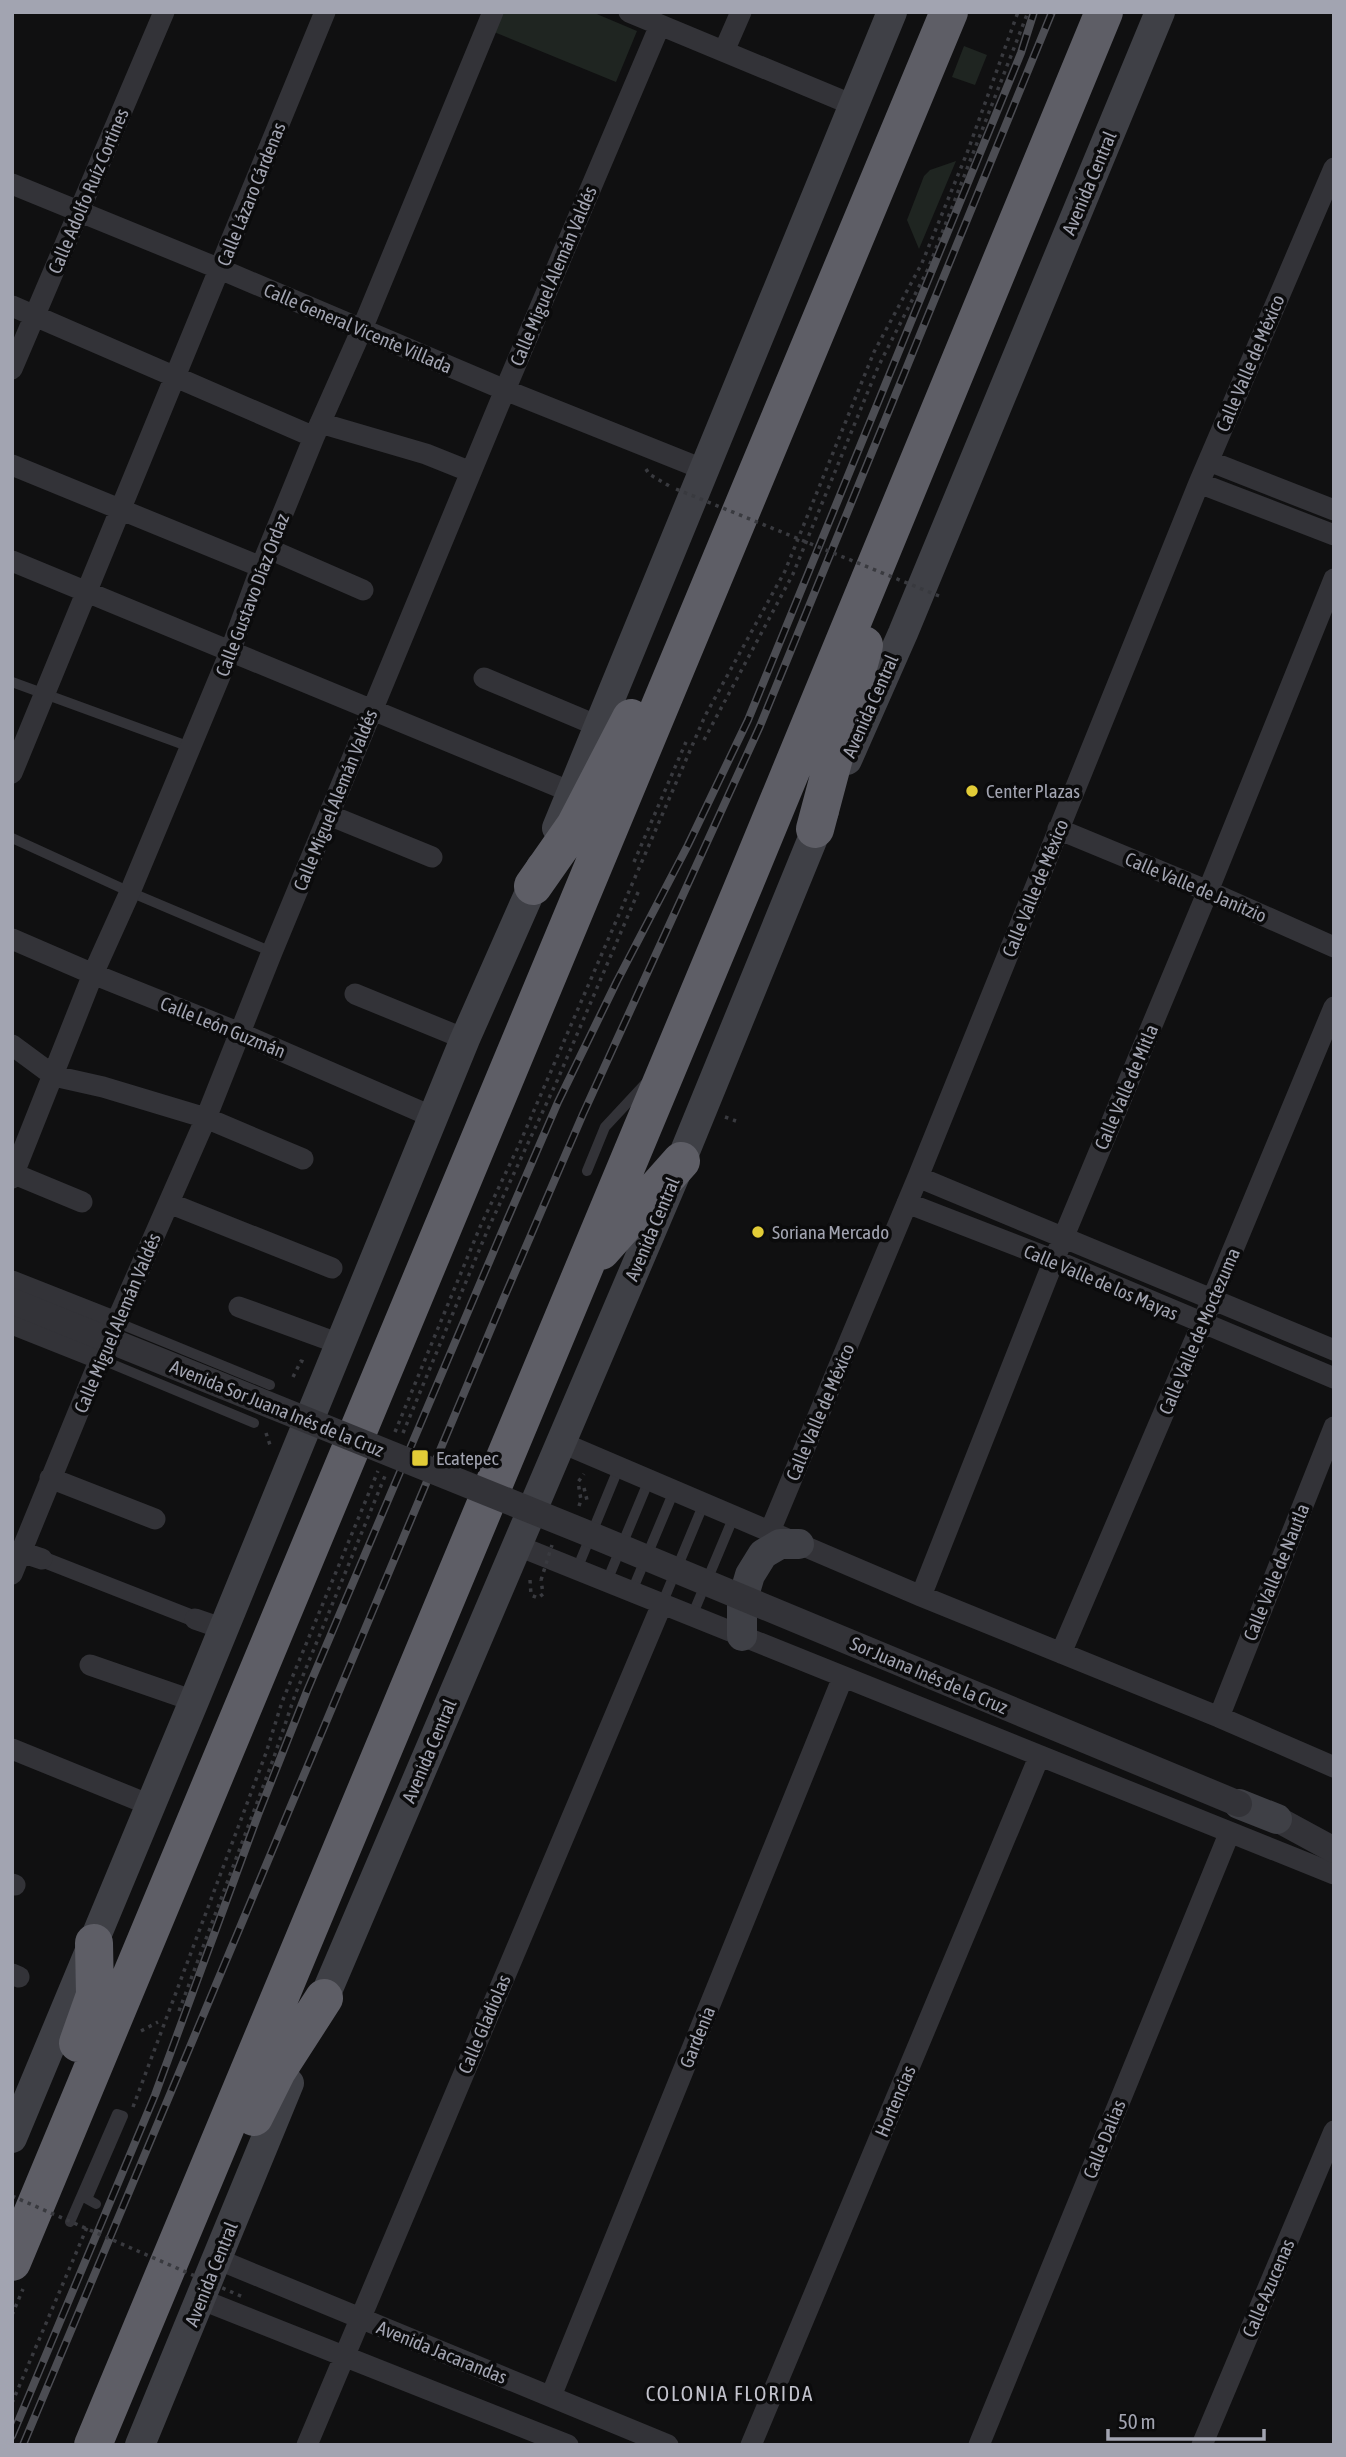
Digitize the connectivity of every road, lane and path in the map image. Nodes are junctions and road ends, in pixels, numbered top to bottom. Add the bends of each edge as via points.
1 (164, 12) edge
2 (325, 12) edge
3 (493, 12) edge
4 (629, 12) edge
5 (741, 12) edge
6 (892, 12) edge
7 (949, 12) edge
8 (1018, 12) edge
9 (1028, 12) edge
10 (1104, 12) edge
11 (1160, 12) edge
12 (660, 25) junction
13 (724, 51) junction
14 (853, 105) junction
15 (1334, 168) edge
16 (12, 184) edge
17 (79, 211) junction
18 (220, 269) junction
19 (12, 306) edge
20 (35, 315) junction
21 (362, 329) junction
22 (12, 369) edge
23 (175, 375) junction
24 (505, 390) junction
25 (317, 430) junction
26 (1209, 460) junction
27 (12, 465) edge
28 (705, 470) junction
29 (471, 472) junction
30 (649, 474) dead end
31 (1199, 483) junction
32 (904, 496) junction
33 (122, 508) junction
34 (1334, 510) edge
35 (1334, 535) edge
36 (265, 558) junction
37 (12, 561) edge
38 (1334, 579) edge
39 (363, 590) dead end
40 (88, 592) junction
41 (939, 596) dead end
42 (688, 640) junction
43 (230, 652) junction
44 (484, 678) dead end
45 (12, 681) edge
46 (45, 694) junction
47 (372, 711) junction
48 (598, 726) junction
49 (704, 740) dead end
50 (686, 742) dead end
51 (190, 747) junction
52 (12, 773) edge
53 (571, 792) junction
54 (329, 815) junction
55 (1058, 829) junction
56 (816, 830) junction
57 (12, 838) edge
58 (432, 857) dead end
59 (634, 862) dead end
60 (533, 886) junction
61 (130, 891) junction
62 (1208, 891) junction
63 (12, 939) edge
64 (1334, 947) edge
65 (272, 952) junction
66 (93, 974) junction
67 (355, 995) dead end
68 (1334, 1007) edge
69 (240, 1032) junction
70 (465, 1040) junction
71 (12, 1045) edge
72 (673, 1054) junction
73 (54, 1076) junction
74 (433, 1117) junction
75 (206, 1118) junction
76 (303, 1159) dead end
77 (681, 1161) junction
78 (587, 1171) dead end
79 (13, 1175) edge
80 (918, 1177) junction
81 (82, 1202) dead end
82 (169, 1203) junction
83 (906, 1203) junction
84 (1063, 1236) junction
85 (1054, 1260) junction
86 (332, 1268) dead end
87 (579, 1277) junction
88 (12, 1282) edge
89 (1212, 1300) junction
90 (12, 1301) edge
91 (239, 1307) dead end
92 (116, 1322) junction
93 (12, 1324) edge
94 (1202, 1324) junction
95 (340, 1344) junction
96 (1334, 1350) edge
97 (100, 1359) junction
98 (1334, 1378) edge
99 (270, 1385) dead end
100 (254, 1423) dead end
101 (1334, 1427) edge
102 (394, 1432) dead end
103 (560, 1442) junction
104 (619, 1467) junction
105 (378, 1471) dead end
106 (593, 1477) dead end
107 (51, 1478) junction
108 (649, 1480) junction
109 (584, 1488) dead end
110 (674, 1491) junction
111 (581, 1500) dead end
112 (597, 1502) dead end
113 (704, 1503) junction
114 (734, 1516) junction
115 (155, 1519) dead end
116 (582, 1531) joint
117 (770, 1531) junction
118 (552, 1542) dead end
119 (799, 1544) junction
120 (516, 1545) junction
121 (21, 1552) junction
122 (42, 1559) joint
123 (577, 1569) junction
124 (12, 1574) edge
125 (551, 1574) dead end
126 (607, 1581) junction
127 (632, 1591) junction
128 (920, 1596) junction
129 (662, 1604) junction
130 (692, 1616) junction
131 (195, 1619) joint
132 (224, 1629) junction
133 (742, 1636) junction
134 (1061, 1653) junction
135 (90, 1665) dead end
136 (844, 1677) junction
137 (194, 1701) junction
138 (1219, 1717) junction
139 (12, 1749) edge
140 (1039, 1757) junction
141 (1334, 1767) edge
142 (1239, 1804) joint
143 (150, 1805) junction
144 (1277, 1819) junction
145 (1229, 1833) junction
146 (1334, 1836) edge
147 (1334, 1850) edge
148 (1334, 1874) edge
149 (94, 1943) junction
150 (324, 1998) junction
151 (139, 2089) dead end
152 (21, 2093) edge
153 (1334, 2131) edge
154 (12, 2138) edge
155 (51, 2169) junction
156 (12, 2196) edge
157 (91, 2202) dead end
158 (188, 2214) junction
159 (70, 2222) junction
160 (78, 2248) dead end
161 (217, 2259) junction
162 (12, 2262) edge
163 (243, 2297) dead end
164 (200, 2298) junction
165 (360, 2318) junction
166 (345, 2356) junction
167 (551, 2396) junction
168 (12, 2403) edge
169 (534, 2439) edge
170 (93, 2445) edge
171 (140, 2445) edge
172 (307, 2445) edge
173 (568, 2445) edge
174 (668, 2445) edge
175 (751, 2445) edge
176 (979, 2445) edge
177 (1202, 2445) edge

1 - 17 street, Calle Adolfo Ruíz Cortines
2 - 18 street, Calle Lázaro Cárdenas
3 - 21 street, Calle Gustavo Díaz Ordaz
4 - 12 street
5 - 13 street
6 - 14 main road
7 - 42 highway
8 - 102 path via 922,263 874,352 785,571 705,716
9 - 49 path via 928,269 878,367 793,575
10 - 32 highway
11 - 56 main road, Avenida Central via 903,633
12 - 13 street
12 - 24 street, Calle Miguel Alemán Valdés
13 - 14 street
14 - 28 main road
15 - 26 street, Calle Valle de México
16 - 17 street, Calle General Vicente Villada
17 - 18 street, Calle General Vicente Villada
17 - 20 street, Calle Adolfo Ruíz Cortines
18 - 21 street, Calle General Vicente Villada
18 - 23 street, Calle Lázaro Cárdenas
19 - 20 street
20 - 22 street, Calle Adolfo Ruíz Cortines
20 - 23 street
21 - 24 street, Calle General Vicente Villada
21 - 25 street, Calle Gustavo Díaz Ordaz
23 - 25 street
23 - 33 street, Calle Lázaro Cárdenas
24 - 28 street, Calle General Vicente Villada
24 - 29 street, Calle Miguel Alemán Valdés
25 - 29 street via 426,454
25 - 36 street, Calle Gustavo Díaz Ordaz
26 - 31 street, Calle Valle de México
26 - 34 street
27 - 33 street
28 - 48 main road
29 - 47 street, Calle Miguel Alemán Valdés
30 - 41 path, bridge
31 - 35 street
31 - 55 street, Calle Valle de México
32 - 56 highway
32 - 72 highway
33 - 36 street
33 - 40 street, Calle Lázaro Cárdenas
36 - 39 street
36 - 43 street, Calle Gustavo Díaz Ordaz
37 - 40 street
38 - 62 street, Calle Valle de Mitla
40 - 43 street
40 - 46 street, Calle Lázaro Cárdenas
42 - 60 highway via 631,718 575,826
42 - 155 highway
43 - 47 street
43 - 51 street, Calle Gustavo Díaz Ordaz
44 - 48 street
45 - 46 lane
46 - 51 lane
46 - 52 street, Calle Lázaro Cárdenas
47 - 53 street
47 - 54 street, Calle Miguel Alemán Valdés
48 - 53 main road
50 - 59 path
51 - 61 street, Calle Gustavo Díaz Ordaz
53 - 60 main road
54 - 58 street
54 - 65 street, Calle Miguel Alemán Valdés
55 - 62 street, Calle Valle de Janitzio
55 - 80 street, Calle Valle de México
56 - 77 main road, Avenida Central
57 - 61 lane
60 - 70 main road
61 - 65 lane
61 - 66 street, Calle Gustavo Díaz Ordaz
62 - 64 street, Calle Valle de Janitzio
62 - 84 street, Calle Valle de Mitla
63 - 66 street, Calle León Guzmán
65 - 69 street, Calle Miguel Alemán Valdés
66 - 69 street, Calle León Guzmán
66 - 73 street, Calle Gustavo Díaz Ordaz
67 - 70 street
68 - 89 street, Calle Valle de Moctezuma
69 - 74 street, Calle León Guzmán
69 - 75 street, Calle Miguel Alemán Valdés
70 - 74 main road
71 - 73 street
72 - 78 lane via 605,1127
72 - 87 highway
73 - 75 street
73 - 79 street, Calle Gustavo Díaz Ordaz
74 - 95 main road
75 - 76 street
75 - 82 street, Calle Miguel Alemán Valdés
77 - 87 highway
77 - 103 main road, Avenida Central
79 - 81 street
80 - 83 street, Calle Valle de México
80 - 84 street, Calle Valle de los Mayas
82 - 86 street
82 - 92 street, Calle Miguel Alemán Valdés
83 - 85 street, Calle Valle de los Mayas
83 - 117 street, Calle Valle de México
84 - 85 street, Calle Valle de Mitla
84 - 89 street, Calle Valle de los Mayas
85 - 94 street, Calle Valle de los Mayas
85 - 128 street, Calle Valle de Mitla
87 - 158 highway
88 - 92 street, Avenida Sor Juana Inés de la Cruz
89 - 94 street, Calle Valle de Moctezuma
89 - 96 street, Calle Valle de los Mayas
90 - 116 street, Avenida Sor Juana Inés de la Cruz, bridge
91 - 95 street
92 - 97 street, Calle Miguel Alemán Valdés
92 - 99 lane, Avenida Sor Juana Inés de la Cruz
93 - 97 street, Avenida Sor Juana Inés de la Cruz
94 - 98 street, Calle Valle de los Mayas
94 - 134 street, Calle Valle de Moctezuma
95 - 132 main road
97 - 100 lane, Avenida Sor Juana Inés de la Cruz
97 - 107 street, Calle Miguel Alemán Valdés
101 - 138 street, Calle Valle de Nautla
103 - 104 street
103 - 120 main road, Avenida Central
104 - 108 street
104 - 123 lane
105 - 151 path via 282,1702
106 - 111 path via 584,1474 578,1482
107 - 115 street
107 - 121 street, Calle Miguel Alemán Valdés
108 - 110 street
108 - 126 lane
109 - 112 path via 587,1500
110 - 113 street
110 - 127 lane
113 - 114 street
113 - 129 lane
114 - 117 street
114 - 130 lane
116 - 142 street, Sor Juana Inés de la Cruz, bridge
117 - 119 street
118 - 125 path, bridge via 541,1580 543,1594 538,1598 531,1595 534,1574
119 - 128 street
119 - 133 main road via 780,1544 763,1554 742,1602
120 - 123 street
120 - 150 main road, Avenida Central
121 - 122 street
121 - 124 street, Calle Miguel Alemán Valdés
122 - 131 street
123 - 126 street
126 - 127 street
127 - 129 street
128 - 134 street
129 - 130 street
129 - 165 street, Calle Gladiolas
130 - 133 street
131 - 132 street
132 - 137 main road
133 - 136 street
134 - 138 street
135 - 137 street
136 - 140 street
136 - 167 street, Gardenia
137 - 143 main road
138 - 141 street
139 - 143 street
140 - 145 street
140 - 175 street, Hortencias
142 - 144 main road, Sor Juana Inés de la Cruz
143 - 149 main road
144 - 146 street, Sor Juana Inés de la Cruz
144 - 147 street, Sor Juana Inés de la Cruz
145 - 148 street
145 - 176 street, Calle Dalias
149 - 152 main road
149 - 155 highway via 95,1995 52,2119
150 - 158 highway via 277,2071 235,2156
150 - 161 main road, Avenida Central
152 - 154 main road
153 - 177 street, Calle Azucenas
155 - 162 highway
156 - 159 path, bridge
157 - 159 lane via 123,2116 117,2113
158 - 170 highway
159 - 163 path, bridge
160 - 168 path
161 - 164 main road, Avenida Central
161 - 165 street, Avenida Jacarandas
164 - 166 street, Avenida Jacarandas
164 - 171 main road, Avenida Central
165 - 166 street, Calle Gladiolas
165 - 167 street, Avenida Jacarandas
166 - 169 street, Avenida Jacarandas
166 - 172 street, Calle Gladiolas
167 - 174 street, Avenida Jacarandas
169 - 173 street, Avenida Jacarandas

